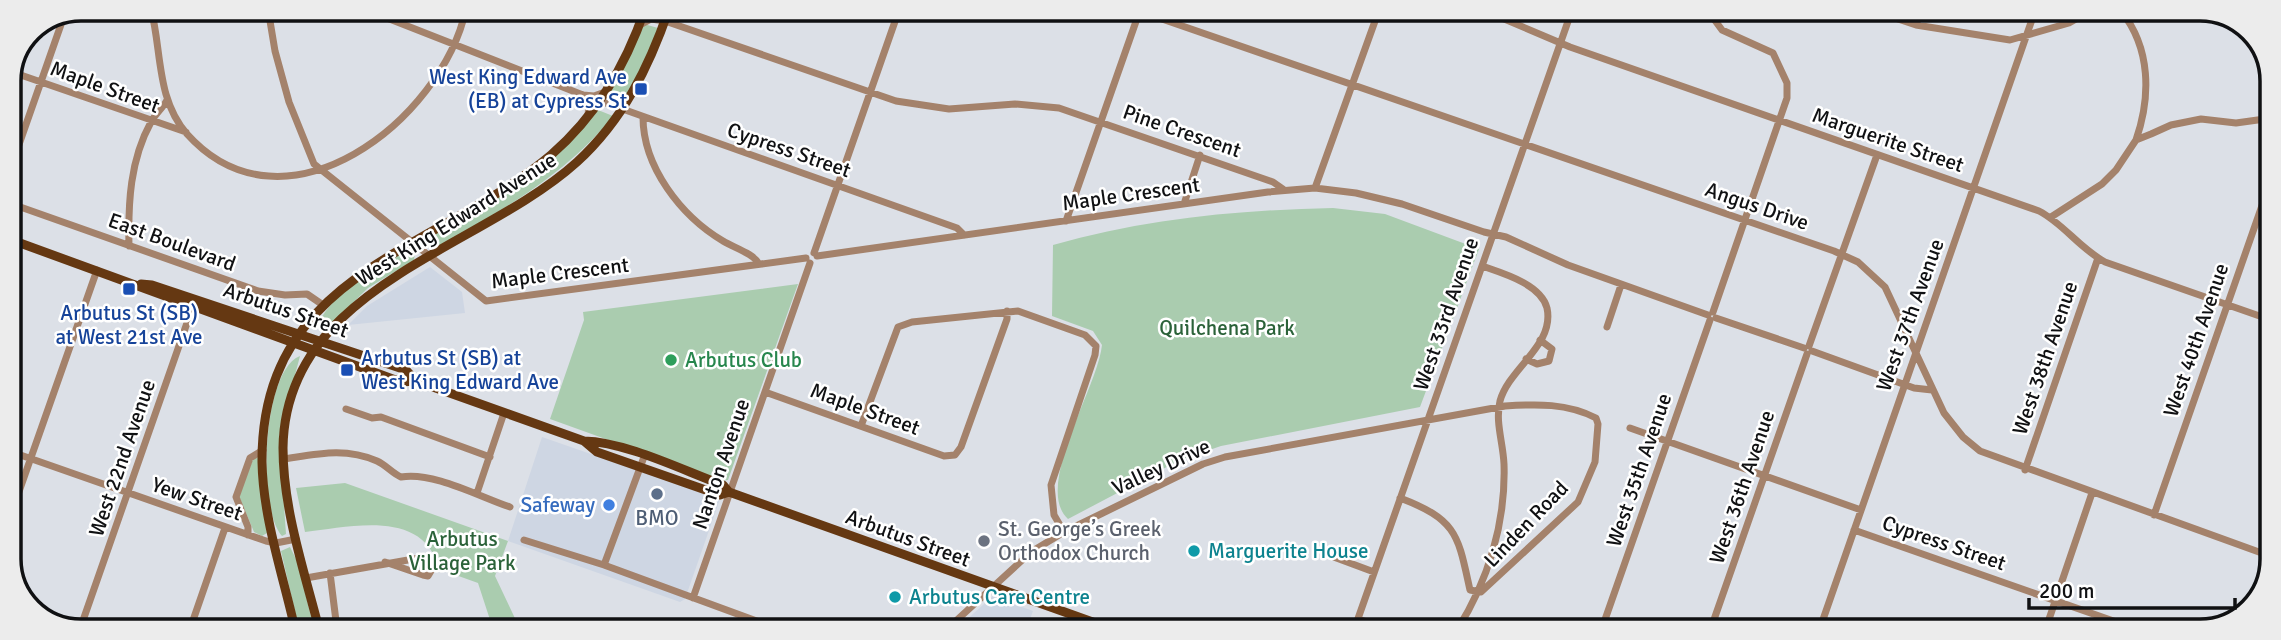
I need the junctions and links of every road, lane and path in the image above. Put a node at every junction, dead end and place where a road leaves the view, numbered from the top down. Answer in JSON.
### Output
{"nodes":[{"id":1,"x":153,"y":21,"type":"edge"},
{"id":2,"x":270,"y":21,"type":"edge"},
{"id":3,"x":394,"y":21,"type":"edge"},
{"id":4,"x":462,"y":21,"type":"edge"},
{"id":5,"x":641,"y":21,"type":"edge"},
{"id":6,"x":646,"y":21,"type":"edge"},
{"id":7,"x":665,"y":21,"type":"joint"},
{"id":8,"x":896,"y":21,"type":"edge"},
{"id":9,"x":1134,"y":21,"type":"edge"},
{"id":10,"x":1170,"y":21,"type":"edge"},
{"id":11,"x":1375,"y":21,"type":"edge"},
{"id":12,"x":1508,"y":21,"type":"edge"},
{"id":13,"x":1568,"y":21,"type":"edge"},
{"id":14,"x":1716,"y":21,"type":"edge"},
{"id":15,"x":1904,"y":21,"type":"edge"},
{"id":16,"x":1917,"y":21,"type":"edge"},
{"id":17,"x":2032,"y":21,"type":"edge"},
{"id":18,"x":2072,"y":21,"type":"edge"},
{"id":19,"x":2126,"y":21,"type":"edge"},
{"id":20,"x":61,"y":25,"type":"edge"},
{"id":21,"x":1916,"y":25,"type":"junction"},
{"id":22,"x":639,"y":26,"type":"junction"},
{"id":23,"x":2027,"y":35,"type":"junction"},
{"id":24,"x":1561,"y":44,"type":"junction"},
{"id":25,"x":455,"y":45,"type":"junction"},
{"id":26,"x":21,"y":75,"type":"edge"},
{"id":27,"x":41,"y":82,"type":"junction"},
{"id":28,"x":1353,"y":85,"type":"junction"},
{"id":29,"x":607,"y":90,"type":"junction"},
{"id":30,"x":870,"y":93,"type":"junction"},
{"id":31,"x":583,"y":95,"type":"junction"},
{"id":32,"x":167,"y":100,"type":"junction"},
{"id":33,"x":600,"y":101,"type":"junction"},
{"id":34,"x":622,"y":110,"type":"junction"},
{"id":35,"x":588,"y":116,"type":"junction"},
{"id":36,"x":643,"y":117,"type":"junction"},
{"id":37,"x":2260,"y":119,"type":"edge"},
{"id":38,"x":1101,"y":121,"type":"junction"},
{"id":39,"x":1780,"y":121,"type":"junction"},
{"id":40,"x":150,"y":122,"type":"junction"},
{"id":41,"x":186,"y":132,"type":"junction"},
{"id":42,"x":21,"y":139,"type":"edge"},
{"id":43,"x":2136,"y":140,"type":"junction"},
{"id":44,"x":1525,"y":144,"type":"junction"},
{"id":45,"x":1200,"y":155,"type":"junction"},
{"id":46,"x":1877,"y":155,"type":"junction"},
{"id":47,"x":319,"y":170,"type":"junction"},
{"id":48,"x":838,"y":186,"type":"junction"},
{"id":49,"x":1315,"y":188,"type":"junction"},
{"id":50,"x":1974,"y":188,"type":"junction"},
{"id":51,"x":1283,"y":190,"type":"junction"},
{"id":52,"x":1184,"y":204,"type":"junction"},
{"id":53,"x":21,"y":207,"type":"edge"},
{"id":54,"x":2260,"y":211,"type":"edge"},
{"id":55,"x":2051,"y":217,"type":"junction"},
{"id":56,"x":1745,"y":220,"type":"junction"},
{"id":57,"x":1066,"y":221,"type":"junction"},
{"id":58,"x":1493,"y":234,"type":"junction"},
{"id":59,"x":964,"y":235,"type":"junction"},
{"id":60,"x":409,"y":242,"type":"junction"},
{"id":61,"x":21,"y":243,"type":"edge"},
{"id":62,"x":129,"y":246,"type":"junction"},
{"id":63,"x":1842,"y":254,"type":"junction"},
{"id":64,"x":815,"y":255,"type":"junction"},
{"id":65,"x":429,"y":257,"type":"junction"},
{"id":66,"x":2098,"y":258,"type":"junction"},
{"id":67,"x":808,"y":261,"type":"junction"},
{"id":68,"x":759,"y":264,"type":"junction"},
{"id":69,"x":1482,"y":266,"type":"junction"},
{"id":70,"x":97,"y":270,"type":"junction"},
{"id":71,"x":1621,"y":285,"type":"junction"},
{"id":72,"x":194,"y":303,"type":"junction"},
{"id":73,"x":323,"y":305,"type":"junction"},
{"id":74,"x":2227,"y":305,"type":"junction"},
{"id":75,"x":1007,"y":311,"type":"junction"},
{"id":76,"x":1712,"y":316,"type":"junction"},
{"id":77,"x":2260,"y":316,"type":"edge"},
{"id":78,"x":1607,"y":327,"type":"dead end"},
{"id":79,"x":302,"y":333,"type":"junction"},
{"id":80,"x":1540,"y":340,"type":"junction"},
{"id":81,"x":323,"y":341,"type":"junction"},
{"id":82,"x":296,"y":342,"type":"junction"},
{"id":83,"x":316,"y":350,"type":"junction"},
{"id":84,"x":1808,"y":350,"type":"junction"},
{"id":85,"x":1915,"y":352,"type":"junction"},
{"id":86,"x":1526,"y":359,"type":"junction"},
{"id":87,"x":416,"y":382,"type":"junction"},
{"id":88,"x":1904,"y":383,"type":"junction"},
{"id":89,"x":1932,"y":390,"type":"junction"},
{"id":90,"x":765,"y":392,"type":"junction"},
{"id":91,"x":1499,"y":407,"type":"junction"},
{"id":92,"x":346,"y":409,"type":"dead end"},
{"id":93,"x":505,"y":413,"type":"junction"},
{"id":94,"x":1427,"y":421,"type":"junction"},
{"id":95,"x":861,"y":426,"type":"junction"},
{"id":96,"x":1630,"y":428,"type":"dead end"},
{"id":97,"x":583,"y":441,"type":"junction"},
{"id":98,"x":1667,"y":442,"type":"junction"},
{"id":99,"x":263,"y":450,"type":"junction"},
{"id":100,"x":21,"y":456,"type":"edge"},
{"id":101,"x":490,"y":457,"type":"junction"},
{"id":102,"x":644,"y":457,"type":"junction"},
{"id":103,"x":30,"y":459,"type":"junction"},
{"id":104,"x":284,"y":459,"type":"junction"},
{"id":105,"x":641,"y":467,"type":"junction"},
{"id":106,"x":2025,"y":470,"type":"junction"},
{"id":107,"x":1764,"y":476,"type":"junction"},
{"id":108,"x":21,"y":485,"type":"edge"},
{"id":109,"x":730,"y":492,"type":"junction"},
{"id":110,"x":128,"y":493,"type":"junction"},
{"id":111,"x":477,"y":493,"type":"junction"},
{"id":112,"x":2092,"y":493,"type":"junction"},
{"id":113,"x":1400,"y":498,"type":"junction"},
{"id":114,"x":510,"y":507,"type":"dead end"},
{"id":115,"x":1861,"y":510,"type":"junction"},
{"id":116,"x":2154,"y":514,"type":"junction"},
{"id":117,"x":225,"y":528,"type":"junction"},
{"id":118,"x":1854,"y":530,"type":"junction"},
{"id":119,"x":1064,"y":532,"type":"junction"},
{"id":120,"x":248,"y":535,"type":"junction"},
{"id":121,"x":296,"y":539,"type":"junction"},
{"id":122,"x":524,"y":540,"type":"dead end"},
{"id":123,"x":276,"y":543,"type":"junction"},
{"id":124,"x":2260,"y":552,"type":"edge"},
{"id":125,"x":1331,"y":556,"type":"dead end"},
{"id":126,"x":385,"y":562,"type":"junction"},
{"id":127,"x":604,"y":565,"type":"junction"},
{"id":128,"x":1374,"y":572,"type":"junction"},
{"id":129,"x":330,"y":573,"type":"junction"},
{"id":130,"x":306,"y":578,"type":"junction"},
{"id":131,"x":992,"y":586,"type":"junction"},
{"id":132,"x":1478,"y":593,"type":"junction"},
{"id":133,"x":693,"y":598,"type":"junction"},
{"id":134,"x":2055,"y":600,"type":"junction"},
{"id":135,"x":84,"y":619,"type":"edge"},
{"id":136,"x":193,"y":619,"type":"edge"},
{"id":137,"x":293,"y":619,"type":"edge"},
{"id":138,"x":316,"y":619,"type":"edge"},
{"id":139,"x":336,"y":619,"type":"edge"},
{"id":140,"x":747,"y":619,"type":"edge"},
{"id":141,"x":958,"y":619,"type":"edge"},
{"id":142,"x":1084,"y":619,"type":"edge"},
{"id":143,"x":1358,"y":619,"type":"edge"},
{"id":144,"x":1463,"y":619,"type":"edge"},
{"id":145,"x":1605,"y":619,"type":"edge"},
{"id":146,"x":1714,"y":619,"type":"edge"},
{"id":147,"x":1823,"y":619,"type":"edge"},
{"id":148,"x":2049,"y":619,"type":"edge"},
{"id":149,"x":2108,"y":619,"type":"edge"}],
"edges":[{"from":1,"to":32,"type":"street"},
{"from":2,"to":47,"type":"street"},
{"from":3,"to":25,"type":"street"},
{"from":4,"to":25,"type":"street"},
{"from":5,"to":22,"type":"main road","name":"West King Edward Avenue"},
{"from":6,"to":22,"type":"street"},
{"from":7,"to":30,"type":"street","name":"Pine Crescent"},
{"from":7,"to":34,"type":"main road","name":"West King Edward Avenue"},
{"from":8,"to":30,"type":"street"},
{"from":9,"to":38,"type":"street"},
{"from":10,"to":28,"type":"street","name":"Angus Drive"},
{"from":11,"to":28,"type":"street"},
{"from":12,"to":24,"type":"street","name":"Marguerite Street"},
{"from":13,"to":24,"type":"street","name":"West 33rd Avenue"},
{"from":14,"to":39,"type":"street","name":"West 35th Avenue"},
{"from":15,"to":21,"type":"street"},
{"from":16,"to":21,"type":"street"},
{"from":17,"to":23,"type":"street","name":"West 37th Avenue"},
{"from":18,"to":23,"type":"street"},
{"from":19,"to":43,"type":"street"},
{"from":20,"to":27,"type":"street"},
{"from":21,"to":23,"type":"street"},
{"from":22,"to":29,"type":"main road","name":"West King Edward Avenue"},
{"from":23,"to":50,"type":"street","name":"West 37th Avenue"},
{"from":24,"to":39,"type":"street","name":"Marguerite Street"},
{"from":24,"to":44,"type":"street","name":"West 33rd Avenue"},
{"from":25,"to":31,"type":"street"},
{"from":25,"to":47,"type":"street"},
{"from":26,"to":27,"type":"street","name":"Maple Street"},
{"from":27,"to":40,"type":"street","name":"Maple Street"},
{"from":27,"to":42,"type":"street"},
{"from":28,"to":44,"type":"street","name":"Angus Drive"},
{"from":28,"to":49,"type":"street"},
{"from":29,"to":31,"type":"street"},
{"from":29,"to":33,"type":"main road","name":"West King Edward Avenue"},
{"from":30,"to":38,"type":"street","name":"Pine Crescent"},
{"from":30,"to":48,"type":"street"},
{"from":31,"to":35,"type":"street"},
{"from":32,"to":40,"type":"street"},
{"from":32,"to":41,"type":"street"},
{"from":33,"to":34,"type":"street","name":"Cypress Street"},
{"from":33,"to":35,"type":"main road","name":"West King Edward Avenue"},
{"from":34,"to":36,"type":"street","name":"Cypress Street"},
{"from":34,"to":65,"type":"main road","name":"West King Edward Avenue"},
{"from":35,"to":60,"type":"main road","name":"West King Edward Avenue"},
{"from":36,"to":48,"type":"street","name":"Cypress Street"},
{"from":36,"to":68,"type":"street"},
{"from":37,"to":43,"type":"street"},
{"from":38,"to":45,"type":"street","name":"Pine Crescent"},
{"from":38,"to":57,"type":"street"},
{"from":39,"to":46,"type":"street","name":"Marguerite Street"},
{"from":39,"to":56,"type":"street","name":"West 35th Avenue"},
{"from":40,"to":41,"type":"street","name":"Maple Street"},
{"from":40,"to":62,"type":"street"},
{"from":41,"to":47,"type":"street"},
{"from":43,"to":55,"type":"street"},
{"from":44,"to":56,"type":"street","name":"Angus Drive"},
{"from":44,"to":58,"type":"street","name":"West 33rd Avenue"},
{"from":45,"to":51,"type":"street","name":"Pine Crescent"},
{"from":45,"to":52,"type":"street"},
{"from":46,"to":50,"type":"street","name":"Marguerite Street"},
{"from":46,"to":63,"type":"street","name":"West 36th Avenue"},
{"from":47,"to":60,"type":"street","name":"Maple Crescent"},
{"from":48,"to":59,"type":"street","name":"Cypress Street"},
{"from":48,"to":64,"type":"street"},
{"from":49,"to":51,"type":"street"},
{"from":49,"to":58,"type":"street"},
{"from":50,"to":55,"type":"street","name":"Marguerite Street"},
{"from":50,"to":85,"type":"street","name":"West 37th Avenue"},
{"from":51,"to":52,"type":"street","name":"Maple Crescent"},
{"from":52,"to":57,"type":"street","name":"Maple Crescent"},
{"from":53,"to":62,"type":"street","name":"East Boulevard"},
{"from":54,"to":74,"type":"street","name":"West 40th Avenue"},
{"from":55,"to":66,"type":"street","name":"Marguerite Street"},
{"from":56,"to":63,"type":"street","name":"Angus Drive"},
{"from":56,"to":76,"type":"street","name":"West 35th Avenue"},
{"from":57,"to":59,"type":"street","name":"Maple Crescent"},
{"from":58,"to":69,"type":"street","name":"West 33rd Avenue"},
{"from":58,"to":71,"type":"street"},
{"from":59,"to":64,"type":"street","name":"Maple Crescent"},
{"from":60,"to":65,"type":"street","name":"Maple Crescent"},
{"from":60,"to":73,"type":"main road","name":"West King Edward Avenue"},
{"from":61,"to":70,"type":"main road","name":"Arbutus Street"},
{"from":62,"to":73,"type":"street","name":"East Boulevard"},
{"from":63,"to":84,"type":"street","name":"West 36th Avenue"},
{"from":63,"to":85,"type":"street","name":"Angus Drive"},
{"from":64,"to":67,"type":"street"},
{"from":65,"to":68,"type":"street","name":"Maple Crescent"},
{"from":65,"to":81,"type":"main road","name":"West King Edward Avenue"},
{"from":66,"to":74,"type":"street","name":"Marguerite Street"},
{"from":66,"to":106,"type":"street","name":"West 38th Avenue"},
{"from":67,"to":68,"type":"street","name":"Maple Crescent"},
{"from":67,"to":90,"type":"street","name":"Nanton Avenue"},
{"from":69,"to":80,"type":"street"},
{"from":69,"to":94,"type":"street","name":"West 33rd Avenue"},
{"from":70,"to":72,"type":"main road","name":"Arbutus Street"},
{"from":70,"to":103,"type":"street"},
{"from":71,"to":76,"type":"street"},
{"from":71,"to":78,"type":"street"},
{"from":72,"to":79,"type":"main road","name":"Arbutus Street"},
{"from":72,"to":82,"type":"main road","name":"Arbutus Street"},
{"from":72,"to":110,"type":"street","name":"West 22nd Avenue"},
{"from":73,"to":79,"type":"main road","name":"West King Edward Avenue"},
{"from":74,"to":77,"type":"street","name":"Marguerite Street"},
{"from":74,"to":116,"type":"street","name":"West 40th Avenue"},
{"from":75,"to":95,"type":"street"},
{"from":75,"to":95,"type":"street","name":"Maple Street"},
{"from":75,"to":119,"type":"street"},
{"from":76,"to":84,"type":"street"},
{"from":76,"to":98,"type":"street","name":"West 35th Avenue"},
{"from":79,"to":81,"type":"main road","name":"Arbutus Street"},
{"from":79,"to":82,"type":"main road","name":"West King Edward Avenue"},
{"from":80,"to":86,"type":"street"},
{"from":80,"to":86,"type":"street"},
{"from":81,"to":83,"type":"main road","name":"West King Edward Avenue"},
{"from":81,"to":87,"type":"main road","name":"Arbutus Street"},
{"from":82,"to":83,"type":"main road","name":"Arbutus Street"},
{"from":82,"to":99,"type":"main road","name":"West King Edward Avenue"},
{"from":83,"to":87,"type":"main road","name":"Arbutus Street"},
{"from":83,"to":104,"type":"main road","name":"West King Edward Avenue"},
{"from":84,"to":88,"type":"street"},
{"from":84,"to":107,"type":"street","name":"West 36th Avenue"},
{"from":85,"to":88,"type":"street","name":"West 37th Avenue"},
{"from":85,"to":89,"type":"street","name":"Angus Drive"},
{"from":86,"to":91,"type":"street"},
{"from":87,"to":93,"type":"main road","name":"Arbutus Street"},
{"from":88,"to":89,"type":"street"},
{"from":88,"to":115,"type":"street","name":"West 37th Avenue"},
{"from":89,"to":106,"type":"street","name":"Angus Drive"},
{"from":90,"to":95,"type":"street","name":"Maple Street"},
{"from":90,"to":109,"type":"street","name":"Nanton Avenue"},
{"from":91,"to":94,"type":"street"},
{"from":91,"to":132,"type":"street"},
{"from":91,"to":132,"type":"street","name":"Linden Road"},
{"from":92,"to":101,"type":"street"},
{"from":93,"to":97,"type":"main road","name":"Arbutus Street"},
{"from":93,"to":101,"type":"street"},
{"from":94,"to":113,"type":"street","name":"West 33rd Avenue"},
{"from":94,"to":119,"type":"street","name":"Valley Drive"},
{"from":96,"to":98,"type":"street","name":"Cypress Street"},
{"from":97,"to":102,"type":"main road","name":"Arbutus Street"},
{"from":97,"to":105,"type":"main road","name":"Arbutus Street"},
{"from":98,"to":107,"type":"street","name":"Cypress Street"},
{"from":98,"to":145,"type":"street","name":"West 35th Avenue"},
{"from":99,"to":120,"type":"street"},
{"from":99,"to":123,"type":"main road","name":"West King Edward Avenue"},
{"from":100,"to":103,"type":"street","name":"Yew Street"},
{"from":101,"to":111,"type":"street"},
{"from":102,"to":105,"type":"street"},
{"from":102,"to":109,"type":"main road","name":"Arbutus Street"},
{"from":103,"to":108,"type":"street"},
{"from":103,"to":110,"type":"street","name":"Yew Street"},
{"from":104,"to":111,"type":"street"},
{"from":104,"to":121,"type":"main road","name":"West King Edward Avenue"},
{"from":105,"to":109,"type":"main road","name":"Arbutus Street"},
{"from":105,"to":127,"type":"street"},
{"from":106,"to":112,"type":"street","name":"Angus Drive"},
{"from":107,"to":115,"type":"street","name":"Cypress Street"},
{"from":107,"to":146,"type":"street","name":"West 36th Avenue"},
{"from":109,"to":131,"type":"main road","name":"Arbutus Street"},
{"from":109,"to":133,"type":"street","name":"Nanton Avenue"},
{"from":110,"to":117,"type":"street","name":"Yew Street"},
{"from":110,"to":135,"type":"street","name":"West 22nd Avenue"},
{"from":111,"to":114,"type":"street"},
{"from":112,"to":116,"type":"street","name":"Angus Drive"},
{"from":112,"to":134,"type":"street"},
{"from":113,"to":128,"type":"street","name":"West 33rd Avenue"},
{"from":113,"to":132,"type":"street"},
{"from":115,"to":118,"type":"street","name":"West 37th Avenue"},
{"from":116,"to":124,"type":"street","name":"Angus Drive"},
{"from":117,"to":120,"type":"street","name":"Yew Street"},
{"from":117,"to":136,"type":"street"},
{"from":118,"to":134,"type":"street","name":"Cypress Street"},
{"from":118,"to":147,"type":"street","name":"West 37th Avenue"},
{"from":119,"to":131,"type":"street","name":"Valley Drive"},
{"from":120,"to":123,"type":"street","name":"Yew Street"},
{"from":121,"to":123,"type":"street","name":"Yew Street"},
{"from":121,"to":130,"type":"main road","name":"West King Edward Avenue"},
{"from":122,"to":127,"type":"street"},
{"from":123,"to":137,"type":"main road","name":"West King Edward Avenue"},
{"from":125,"to":128,"type":"street"},
{"from":126,"to":126,"type":"street"},
{"from":126,"to":129,"type":"street"},
{"from":127,"to":133,"type":"street"},
{"from":128,"to":143,"type":"street","name":"West 33rd Avenue"},
{"from":129,"to":130,"type":"street"},
{"from":129,"to":139,"type":"street"},
{"from":130,"to":138,"type":"main road","name":"West King Edward Avenue"},
{"from":131,"to":141,"type":"street","name":"Valley Drive"},
{"from":131,"to":142,"type":"main road","name":"Arbutus Street"},
{"from":132,"to":144,"type":"street"},
{"from":133,"to":140,"type":"street"},
{"from":134,"to":148,"type":"street"},
{"from":134,"to":149,"type":"street","name":"Cypress Street"}]}
